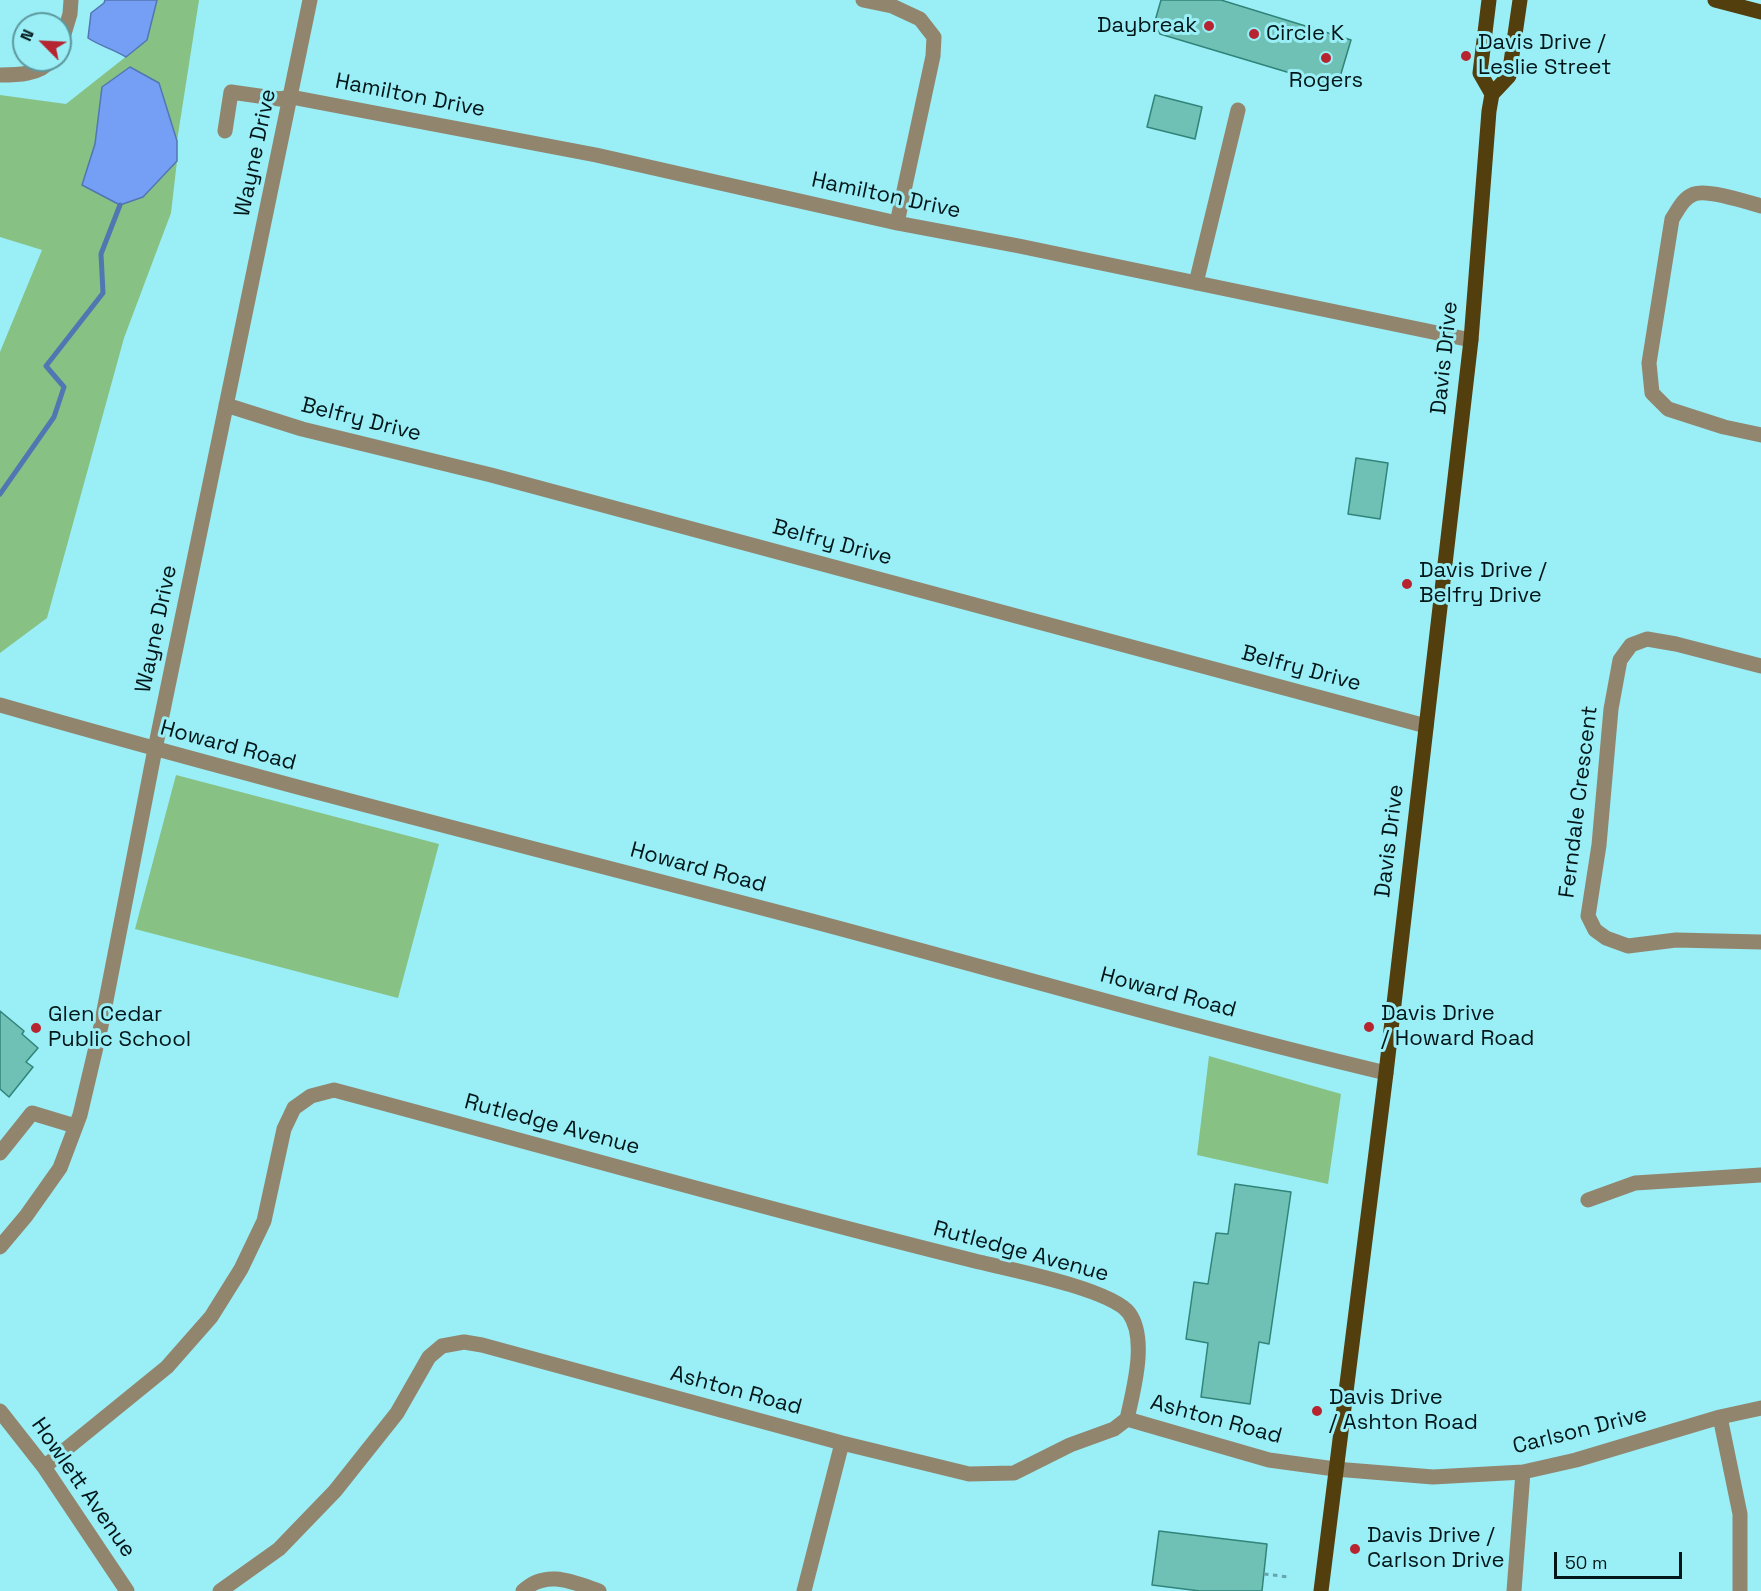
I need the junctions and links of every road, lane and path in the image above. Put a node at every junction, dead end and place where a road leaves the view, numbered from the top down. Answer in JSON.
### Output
{"nodes":[{"id":1,"x":310,"y":0,"type":"edge"},
{"id":2,"x":863,"y":0,"type":"edge"},
{"id":3,"x":1489,"y":0,"type":"edge"},
{"id":4,"x":1520,"y":0,"type":"edge"},
{"id":5,"x":1715,"y":0,"type":"edge"},
{"id":6,"x":1761,"y":12,"type":"edge"},
{"id":7,"x":30,"y":72,"type":"edge"},
{"id":8,"x":0,"y":75,"type":"edge"},
{"id":9,"x":1492,"y":94,"type":"junction"},
{"id":10,"x":291,"y":97,"type":"junction"},
{"id":11,"x":1238,"y":110,"type":"dead end"},
{"id":12,"x":225,"y":131,"type":"dead end"},
{"id":13,"x":1761,"y":206,"type":"edge"},
{"id":14,"x":897,"y":223,"type":"junction"},
{"id":15,"x":1196,"y":283,"type":"junction"},
{"id":16,"x":1471,"y":340,"type":"junction"},
{"id":17,"x":226,"y":405,"type":"junction"},
{"id":18,"x":1761,"y":435,"type":"edge"},
{"id":19,"x":1761,"y":666,"type":"edge"},
{"id":20,"x":0,"y":705,"type":"edge"},
{"id":21,"x":1426,"y":726,"type":"junction"},
{"id":22,"x":155,"y":749,"type":"junction"},
{"id":23,"x":1761,"y":942,"type":"edge"},
{"id":24,"x":1386,"y":1073,"type":"junction"},
{"id":25,"x":75,"y":1126,"type":"junction"},
{"id":26,"x":0,"y":1153,"type":"edge"},
{"id":27,"x":1761,"y":1175,"type":"edge"},
{"id":28,"x":1588,"y":1200,"type":"dead end"},
{"id":29,"x":0,"y":1247,"type":"edge"},
{"id":30,"x":1761,"y":1408,"type":"edge"},
{"id":31,"x":0,"y":1411,"type":"edge"},
{"id":32,"x":1720,"y":1417,"type":"junction"},
{"id":33,"x":1127,"y":1419,"type":"junction"},
{"id":34,"x":842,"y":1443,"type":"junction"},
{"id":35,"x":44,"y":1467,"type":"junction"},
{"id":36,"x":1335,"y":1468,"type":"junction"},
{"id":37,"x":1522,"y":1472,"type":"junction"},
{"id":38,"x":1264,"y":1574,"type":"dead end"},
{"id":39,"x":1289,"y":1577,"type":"dead end"},
{"id":40,"x":127,"y":1591,"type":"edge"},
{"id":41,"x":220,"y":1591,"type":"edge"},
{"id":42,"x":523,"y":1591,"type":"edge"},
{"id":43,"x":599,"y":1591,"type":"edge"},
{"id":44,"x":804,"y":1591,"type":"edge"},
{"id":45,"x":1321,"y":1591,"type":"edge"},
{"id":46,"x":1514,"y":1591,"type":"edge"},
{"id":47,"x":1740,"y":1591,"type":"edge"}],
"edges":[{"from":1,"to":10,"type":"street","name":"Wayne Drive"},
{"from":2,"to":14,"type":"street"},
{"from":3,"to":9,"type":"main road","name":"Davis Drive"},
{"from":4,"to":9,"type":"main road"},
{"from":5,"to":6,"type":"main road"},
{"from":7,"to":8,"type":"street"},
{"from":9,"to":16,"type":"main road","name":"Davis Drive"},
{"from":10,"to":12,"type":"street","name":"Hamilton Drive"},
{"from":10,"to":14,"type":"street","name":"Hamilton Drive"},
{"from":10,"to":17,"type":"street","name":"Wayne Drive"},
{"from":11,"to":15,"type":"street"},
{"from":13,"to":18,"type":"street"},
{"from":14,"to":15,"type":"street","name":"Hamilton Drive"},
{"from":15,"to":16,"type":"street","name":"Hamilton Drive"},
{"from":16,"to":21,"type":"main road","name":"Davis Drive"},
{"from":17,"to":21,"type":"street","name":"Belfry Drive"},
{"from":17,"to":22,"type":"street","name":"Wayne Drive"},
{"from":19,"to":23,"type":"street","name":"Ferndale Crescent"},
{"from":20,"to":22,"type":"street","name":"Howard Road"},
{"from":21,"to":24,"type":"main road","name":"Davis Drive"},
{"from":22,"to":24,"type":"street","name":"Howard Road"},
{"from":22,"to":25,"type":"street","name":"Wayne Drive"},
{"from":24,"to":36,"type":"main road","name":"Davis Drive"},
{"from":25,"to":26,"type":"street"},
{"from":25,"to":29,"type":"street","name":"Wayne Drive"},
{"from":27,"to":28,"type":"street"},
{"from":30,"to":32,"type":"street","name":"Carlson Drive"},
{"from":31,"to":35,"type":"street","name":"Howlett Avenue"},
{"from":32,"to":37,"type":"street","name":"Carlson Drive"},
{"from":32,"to":47,"type":"street"},
{"from":33,"to":34,"type":"street","name":"Ashton Road"},
{"from":33,"to":35,"type":"street","name":"Rutledge Avenue"},
{"from":33,"to":36,"type":"street","name":"Ashton Road"},
{"from":34,"to":41,"type":"street","name":"Ashton Road"},
{"from":34,"to":44,"type":"street"},
{"from":35,"to":40,"type":"street","name":"Howlett Avenue"},
{"from":36,"to":37,"type":"street","name":"Carlson Drive"},
{"from":36,"to":45,"type":"main road","name":"Davis Drive"},
{"from":37,"to":46,"type":"street"},
{"from":38,"to":39,"type":"path"},
{"from":42,"to":43,"type":"street"}]}
